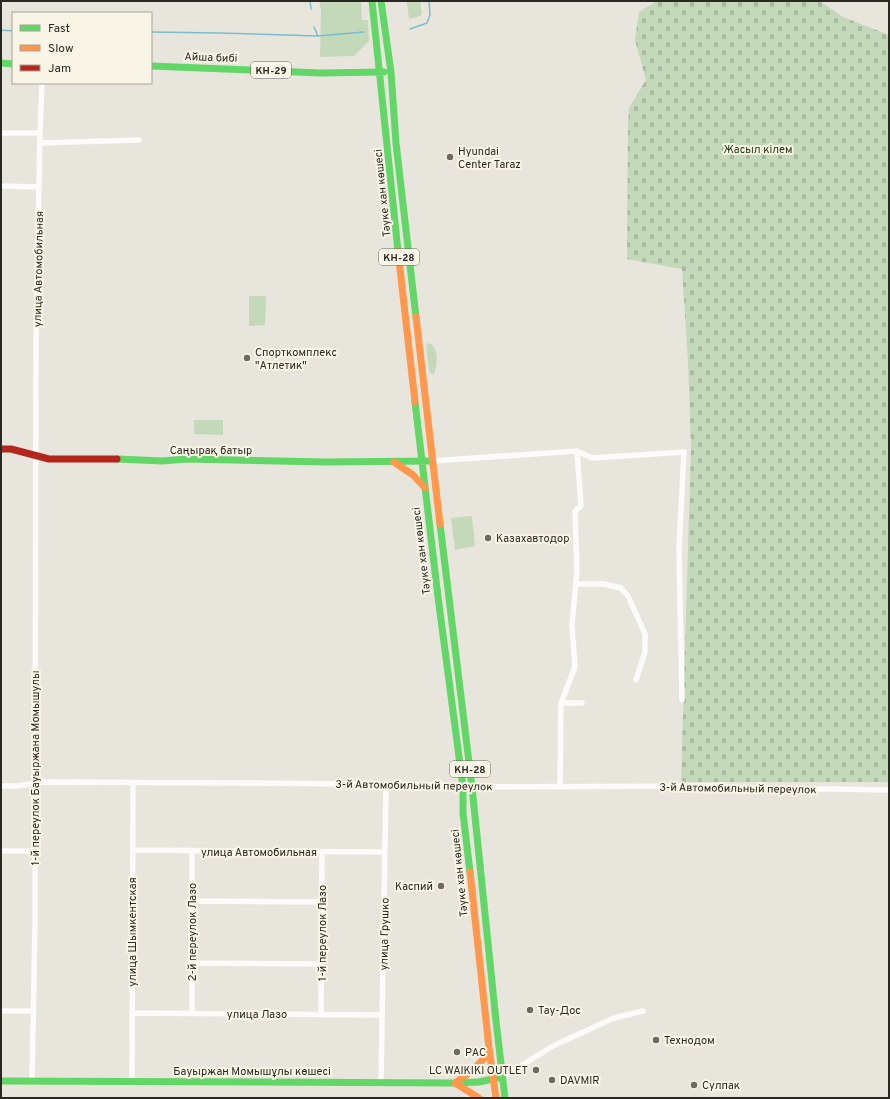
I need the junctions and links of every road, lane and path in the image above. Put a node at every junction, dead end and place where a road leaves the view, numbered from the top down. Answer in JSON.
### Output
{"nodes":[{"id":1,"x":372,"y":1,"type":"edge"},
{"id":2,"x":381,"y":1,"type":"edge"},
{"id":3,"x":1,"y":63,"type":"edge"},
{"id":4,"x":12,"y":64,"type":"edge"},
{"id":5,"x":152,"y":66,"type":"edge"},
{"id":6,"x":380,"y":72,"type":"junction"},
{"id":7,"x":391,"y":72,"type":"junction"},
{"id":8,"x":42,"y":84,"type":"edge"},
{"id":9,"x":1,"y":133,"type":"edge"},
{"id":10,"x":40,"y":133,"type":"junction"},
{"id":11,"x":139,"y":140,"type":"dead end"},
{"id":12,"x":40,"y":143,"type":"junction"},
{"id":13,"x":1,"y":186,"type":"edge"},
{"id":14,"x":39,"y":186,"type":"junction"},
{"id":15,"x":1,"y":449,"type":"edge"},
{"id":16,"x":577,"y":451,"type":"junction"},
{"id":17,"x":36,"y":456,"type":"junction"},
{"id":18,"x":432,"y":460,"type":"junction"},
{"id":19,"x":422,"y":461,"type":"junction"},
{"id":20,"x":394,"y":462,"type":"junction"},
{"id":21,"x":425,"y":488,"type":"junction"},
{"id":22,"x":576,"y":584,"type":"junction"},
{"id":23,"x":636,"y":680,"type":"dead end"},
{"id":24,"x":682,"y":700,"type":"dead end"},
{"id":25,"x":561,"y":703,"type":"junction"},
{"id":26,"x":582,"y":703,"type":"dead end"},
{"id":27,"x":133,"y":782,"type":"junction"},
{"id":28,"x":34,"y":784,"type":"junction"},
{"id":29,"x":386,"y":784,"type":"junction"},
{"id":30,"x":1,"y":786,"type":"edge"},
{"id":31,"x":463,"y":787,"type":"junction"},
{"id":32,"x":472,"y":787,"type":"junction"},
{"id":33,"x":560,"y":787,"type":"junction"},
{"id":34,"x":889,"y":790,"type":"edge"},
{"id":35,"x":132,"y":850,"type":"junction"},
{"id":36,"x":1,"y":851,"type":"edge"},
{"id":37,"x":35,"y":851,"type":"junction"},
{"id":38,"x":192,"y":851,"type":"junction"},
{"id":39,"x":322,"y":852,"type":"junction"},
{"id":40,"x":385,"y":852,"type":"junction"},
{"id":41,"x":192,"y":901,"type":"junction"},
{"id":42,"x":322,"y":902,"type":"junction"},
{"id":43,"x":191,"y":963,"type":"junction"},
{"id":44,"x":321,"y":964,"type":"junction"},
{"id":45,"x":1,"y":1011,"type":"edge"},
{"id":46,"x":34,"y":1011,"type":"junction"},
{"id":47,"x":642,"y":1011,"type":"dead end"},
{"id":48,"x":132,"y":1013,"type":"junction"},
{"id":49,"x":192,"y":1014,"type":"junction"},
{"id":50,"x":321,"y":1014,"type":"junction"},
{"id":51,"x":382,"y":1015,"type":"junction"},
{"id":52,"x":490,"y":1052,"type":"junction"},
{"id":53,"x":502,"y":1077,"type":"junction"},
{"id":54,"x":493,"y":1080,"type":"junction"},
{"id":55,"x":1,"y":1081,"type":"edge"},
{"id":56,"x":32,"y":1081,"type":"junction"},
{"id":57,"x":132,"y":1081,"type":"junction"},
{"id":58,"x":381,"y":1083,"type":"junction"},
{"id":59,"x":455,"y":1084,"type":"junction"},
{"id":60,"x":479,"y":1098,"type":"edge"},
{"id":61,"x":496,"y":1098,"type":"edge"},
{"id":62,"x":505,"y":1098,"type":"edge"}],
"edges":[{"from":1,"to":6,"type":"main road","name":"Тәуке хан көшесі","number":"КН-28"},
{"from":2,"to":7,"type":"main road","name":"Тәуке хан көшесі","number":"КН-28"},
{"from":3,"to":4,"type":"main road"},
{"from":5,"to":6,"type":"main road","name":"Айша бибі","number":"КН-29"},
{"from":6,"to":7,"type":"main road","name":"Айша бибі","number":"КН-29"},
{"from":6,"to":19,"type":"main road","name":"Тәуке хан көшесі","number":"КН-28"},
{"from":7,"to":18,"type":"main road","name":"Тәуке хан көшесі","number":"КН-28"},
{"from":8,"to":10,"type":"street","name":"улица Автомобильная"},
{"from":9,"to":10,"type":"street"},
{"from":10,"to":12,"type":"street","name":"улица Автомобильная"},
{"from":11,"to":12,"type":"street"},
{"from":12,"to":14,"type":"street","name":"улица Автомобильная"},
{"from":13,"to":14,"type":"street"},
{"from":14,"to":17,"type":"street","name":"улица Автомобильная"},
{"from":15,"to":17,"type":"main road","name":"Саңырақ батыр"},
{"from":16,"to":18,"type":"street"},
{"from":16,"to":22,"type":"street"},
{"from":16,"to":24,"type":"street"},
{"from":17,"to":20,"type":"main road","name":"Саңырақ батыр"},
{"from":17,"to":28,"type":"street","name":"1-й переулок Бауыржана Момышулы"},
{"from":18,"to":19,"type":"main road","name":"Саңырақ батыр"},
{"from":18,"to":32,"type":"main road","name":"Тәуке хан көшесі","number":"КН-28"},
{"from":19,"to":20,"type":"main road","name":"Саңырақ батыр"},
{"from":19,"to":21,"type":"main road","name":"Тәуке хан көшесі","number":"КН-28"},
{"from":20,"to":21,"type":"main road"},
{"from":21,"to":31,"type":"main road","name":"Тәуке хан көшесі","number":"КН-28"},
{"from":22,"to":23,"type":"street"},
{"from":22,"to":25,"type":"street"},
{"from":25,"to":26,"type":"street"},
{"from":25,"to":33,"type":"street"},
{"from":27,"to":28,"type":"street","name":"3-й Автомобильный переулок"},
{"from":27,"to":29,"type":"street","name":"3-й Автомобильный переулок"},
{"from":27,"to":35,"type":"street","name":"улица Шымкентская"},
{"from":28,"to":30,"type":"street","name":"3-й Автомобильный переулок"},
{"from":28,"to":37,"type":"street","name":"1-й переулок Бауыржана Момышулы"},
{"from":29,"to":31,"type":"street","name":"3-й Автомобильный переулок"},
{"from":29,"to":40,"type":"street","name":"улица Грушко"},
{"from":31,"to":32,"type":"street","name":"3-й Автомобильный переулок"},
{"from":31,"to":52,"type":"main road","name":"Тәуке хан көшесі","number":"КН-28"},
{"from":32,"to":33,"type":"street","name":"3-й Автомобильный переулок"},
{"from":32,"to":53,"type":"main road","name":"Тәуке хан көшесі","number":"КН-28"},
{"from":33,"to":34,"type":"street","name":"3-й Автомобильный переулок"},
{"from":35,"to":38,"type":"street","name":"улица Автомобильная"},
{"from":35,"to":48,"type":"street","name":"улица Шымкентская"},
{"from":36,"to":37,"type":"street"},
{"from":37,"to":46,"type":"street","name":"1-й переулок Бауыржана Момышулы"},
{"from":38,"to":39,"type":"street","name":"улица Автомобильная"},
{"from":38,"to":41,"type":"street","name":"2-й переулок Лазо"},
{"from":39,"to":40,"type":"street","name":"улица Автомобильная"},
{"from":39,"to":42,"type":"street","name":"1-й переулок Лазо"},
{"from":40,"to":51,"type":"street","name":"улица Грушко"},
{"from":41,"to":42,"type":"street"},
{"from":41,"to":43,"type":"street","name":"2-й переулок Лазо"},
{"from":42,"to":44,"type":"street","name":"1-й переулок Лазо"},
{"from":43,"to":44,"type":"street"},
{"from":43,"to":49,"type":"street","name":"2-й переулок Лазо"},
{"from":44,"to":50,"type":"street","name":"1-й переулок Лазо"},
{"from":45,"to":46,"type":"street"},
{"from":46,"to":56,"type":"street","name":"1-й переулок Бауыржана Момышулы"},
{"from":47,"to":53,"type":"street"},
{"from":48,"to":49,"type":"street","name":"улица Лазо"},
{"from":48,"to":57,"type":"street","name":"улица Шымкентская"},
{"from":49,"to":50,"type":"street","name":"улица Лазо"},
{"from":50,"to":51,"type":"street","name":"улица Лазо"},
{"from":51,"to":58,"type":"street","name":"улица Грушко"},
{"from":52,"to":54,"type":"main road","name":"Тәуке хан көшесі","number":"КН-28"},
{"from":52,"to":59,"type":"main road"},
{"from":53,"to":54,"type":"main road","name":"Бауыржан Момышұлы көшесі"},
{"from":53,"to":62,"type":"main road","name":"Тәуке хан көшесі","number":"КН-28"},
{"from":54,"to":59,"type":"main road","name":"Бауыржан Момышұлы көшесі"},
{"from":54,"to":61,"type":"main road","name":"Тәуке хан көшесі","number":"КН-28"},
{"from":55,"to":56,"type":"main road","name":"Бауыржан Момышұлы көшесі"},
{"from":56,"to":57,"type":"main road","name":"Бауыржан Момышұлы көшесі"},
{"from":57,"to":58,"type":"main road","name":"Бауыржан Момышұлы көшесі"},
{"from":58,"to":59,"type":"main road","name":"Бауыржан Момышұлы көшесі"},
{"from":59,"to":60,"type":"main road"}]}
